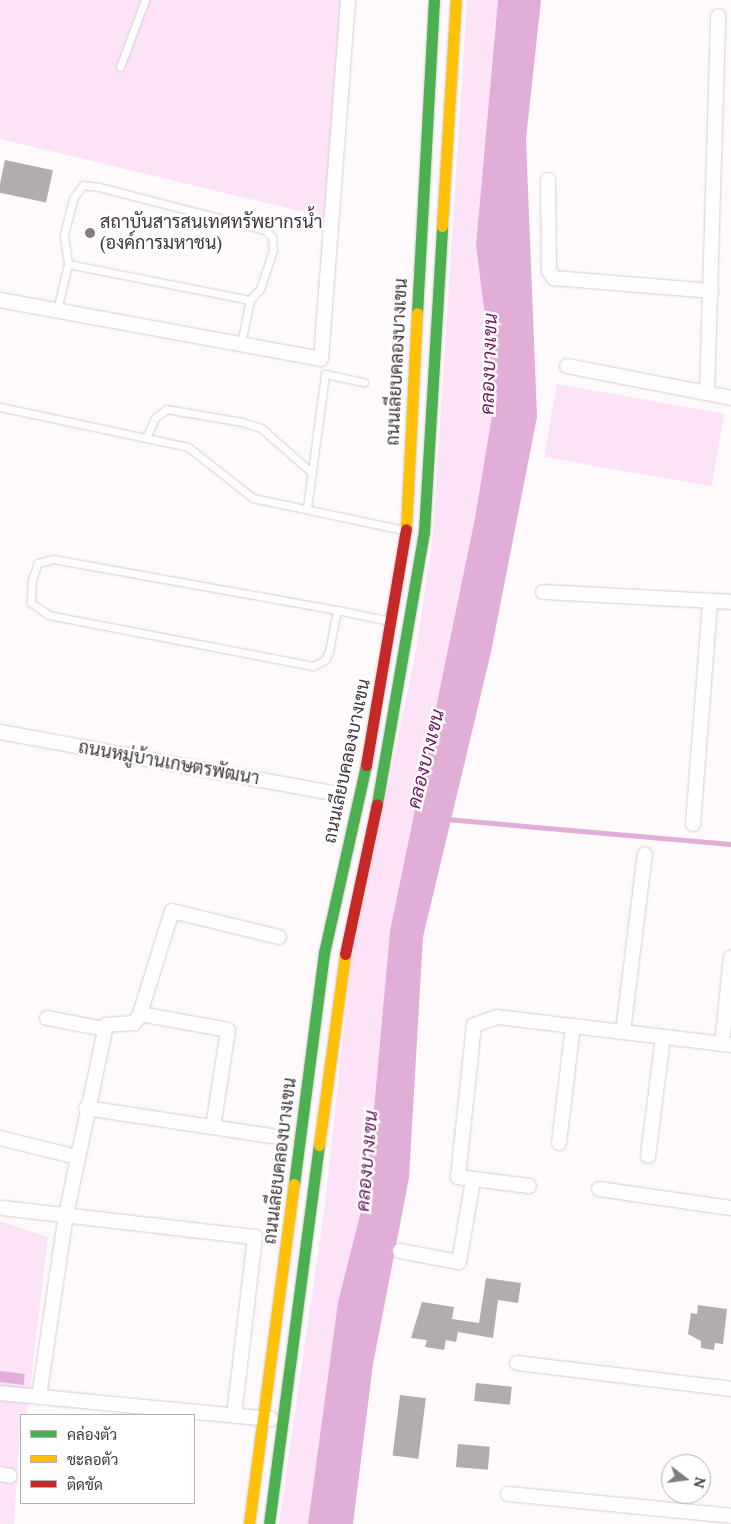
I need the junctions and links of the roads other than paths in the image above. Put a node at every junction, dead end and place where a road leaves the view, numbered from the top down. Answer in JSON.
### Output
{"nodes":[{"id":1,"x":145,"y":0,"type":"edge"},
{"id":2,"x":348,"y":0,"type":"edge"},
{"id":3,"x":434,"y":0,"type":"edge"},
{"id":4,"x":456,"y":0,"type":"edge"},
{"id":5,"x":718,"y":16,"type":"dead end"},
{"id":6,"x":120,"y":67,"type":"dead end"},
{"id":7,"x":548,"y":180,"type":"dead end"},
{"id":8,"x":68,"y":264,"type":"junction"},
{"id":9,"x":711,"y":291,"type":"junction"},
{"id":10,"x":0,"y":300,"type":"edge"},
{"id":11,"x":250,"y":300,"type":"junction"},
{"id":12,"x":57,"y":310,"type":"junction"},
{"id":13,"x":241,"y":343,"type":"junction"},
{"id":14,"x":567,"y":366,"type":"dead end"},
{"id":15,"x":364,"y":382,"type":"dead end"},
{"id":16,"x":707,"y":393,"type":"junction"},
{"id":17,"x":731,"y":398,"type":"edge"},
{"id":18,"x":0,"y":408,"type":"edge"},
{"id":19,"x":146,"y":438,"type":"junction"},
{"id":20,"x":312,"y":473,"type":"junction"},
{"id":21,"x":308,"y":508,"type":"junction"},
{"id":22,"x":406,"y":530,"type":"junction"},
{"id":23,"x":544,"y":592,"type":"dead end"},
{"id":24,"x":710,"y":601,"type":"junction"},
{"id":25,"x":731,"y":602,"type":"edge"},
{"id":26,"x":337,"y":610,"type":"junction"},
{"id":27,"x":391,"y":621,"type":"junction"},
{"id":28,"x":411,"y":624,"type":"junction"},
{"id":29,"x":0,"y":732,"type":"edge"},
{"id":30,"x":338,"y":794,"type":"dead end"},
{"id":31,"x":693,"y":824,"type":"dead end"},
{"id":32,"x":646,"y":854,"type":"dead end"},
{"id":33,"x":279,"y":937,"type":"dead end"},
{"id":34,"x":731,"y":957,"type":"edge"},
{"id":35,"x":140,"y":1014,"type":"junction"},
{"id":36,"x":48,"y":1018,"type":"dead end"},
{"id":37,"x":573,"y":1026,"type":"junction"},
{"id":38,"x":104,"y":1029,"type":"junction"},
{"id":39,"x":623,"y":1032,"type":"junction"},
{"id":40,"x":663,"y":1037,"type":"junction"},
{"id":41,"x":727,"y":1044,"type":"edge"},
{"id":42,"x":86,"y":1108,"type":"junction"},
{"id":43,"x":213,"y":1127,"type":"junction"},
{"id":44,"x":272,"y":1136,"type":"dead end"},
{"id":45,"x":0,"y":1138,"type":"edge"},
{"id":46,"x":559,"y":1142,"type":"dead end"},
{"id":47,"x":648,"y":1156,"type":"dead end"},
{"id":48,"x":77,"y":1157,"type":"junction"},
{"id":49,"x":473,"y":1180,"type":"junction"},
{"id":50,"x":529,"y":1186,"type":"dead end"},
{"id":51,"x":599,"y":1189,"type":"dead end"},
{"id":52,"x":3,"y":1208,"type":"dead end"},
{"id":53,"x":731,"y":1208,"type":"edge"},
{"id":54,"x":66,"y":1215,"type":"junction"},
{"id":55,"x":400,"y":1251,"type":"dead end"},
{"id":56,"x":517,"y":1363,"type":"dead end"},
{"id":57,"x":731,"y":1390,"type":"edge"},
{"id":58,"x":0,"y":1393,"type":"edge"},
{"id":59,"x":39,"y":1397,"type":"junction"},
{"id":60,"x":234,"y":1416,"type":"junction"},
{"id":61,"x":264,"y":1418,"type":"junction"},
{"id":62,"x":283,"y":1420,"type":"junction"},
{"id":63,"x":508,"y":1494,"type":"dead end"},
{"id":64,"x":731,"y":1516,"type":"edge"},
{"id":65,"x":249,"y":1524,"type":"edge"},
{"id":66,"x":269,"y":1524,"type":"edge"}],
"edges":[{"from":1,"to":6,"type":"lane"},
{"from":2,"to":13,"type":"street"},
{"from":3,"to":22,"type":"main road","name":"ถนนเลียบคลองบางเขน"},
{"from":4,"to":28,"type":"main road","name":"ถนนเลียบคลองบางเขน"},
{"from":5,"to":9,"type":"street"},
{"from":7,"to":9,"type":"street"},
{"from":8,"to":11,"type":"lane"},
{"from":8,"to":11,"type":"lane"},
{"from":8,"to":12,"type":"lane"},
{"from":9,"to":16,"type":"street"},
{"from":10,"to":12,"type":"street"},
{"from":11,"to":13,"type":"lane"},
{"from":12,"to":13,"type":"street"},
{"from":14,"to":16,"type":"street"},
{"from":15,"to":20,"type":"lane"},
{"from":16,"to":17,"type":"street"},
{"from":18,"to":19,"type":"lane"},
{"from":19,"to":20,"type":"lane"},
{"from":19,"to":21,"type":"lane"},
{"from":20,"to":21,"type":"lane"},
{"from":21,"to":22,"type":"lane"},
{"from":22,"to":27,"type":"main road","name":"ถนนเลียบคลองบางเขน"},
{"from":23,"to":24,"type":"street"},
{"from":24,"to":25,"type":"street"},
{"from":24,"to":31,"type":"street"},
{"from":26,"to":26,"type":"lane"},
{"from":26,"to":27,"type":"lane"},
{"from":27,"to":28,"type":"main road"},
{"from":27,"to":61,"type":"main road","name":"ถนนเลียบคลองบางเขน"},
{"from":28,"to":62,"type":"main road","name":"ถนนเลียบคลองบางเขน"},
{"from":29,"to":30,"type":"street","name":"ถนนหมู่บ้านเกษตรพัฒนา"},
{"from":32,"to":39,"type":"street"},
{"from":33,"to":35,"type":"street"},
{"from":34,"to":41,"type":"street"},
{"from":35,"to":38,"type":"street"},
{"from":35,"to":43,"type":"street"},
{"from":36,"to":38,"type":"street"},
{"from":37,"to":39,"type":"street"},
{"from":37,"to":46,"type":"street"},
{"from":37,"to":49,"type":"street"},
{"from":38,"to":42,"type":"street"},
{"from":39,"to":40,"type":"street"},
{"from":40,"to":41,"type":"street"},
{"from":40,"to":47,"type":"street"},
{"from":42,"to":43,"type":"street"},
{"from":42,"to":48,"type":"street"},
{"from":43,"to":44,"type":"street"},
{"from":45,"to":48,"type":"street"},
{"from":48,"to":54,"type":"street"},
{"from":49,"to":50,"type":"street"},
{"from":49,"to":55,"type":"street"},
{"from":51,"to":53,"type":"street"},
{"from":52,"to":54,"type":"street"},
{"from":54,"to":59,"type":"street"},
{"from":54,"to":60,"type":"street"},
{"from":56,"to":57,"type":"street"},
{"from":58,"to":59,"type":"street"},
{"from":59,"to":60,"type":"street"},
{"from":60,"to":61,"type":"street"},
{"from":61,"to":62,"type":"street"},
{"from":61,"to":65,"type":"main road","name":"ถนนเลียบคลองบางเขน"},
{"from":62,"to":66,"type":"main road","name":"ถนนเลียบคลองบางเขน"},
{"from":63,"to":64,"type":"street"}]}
